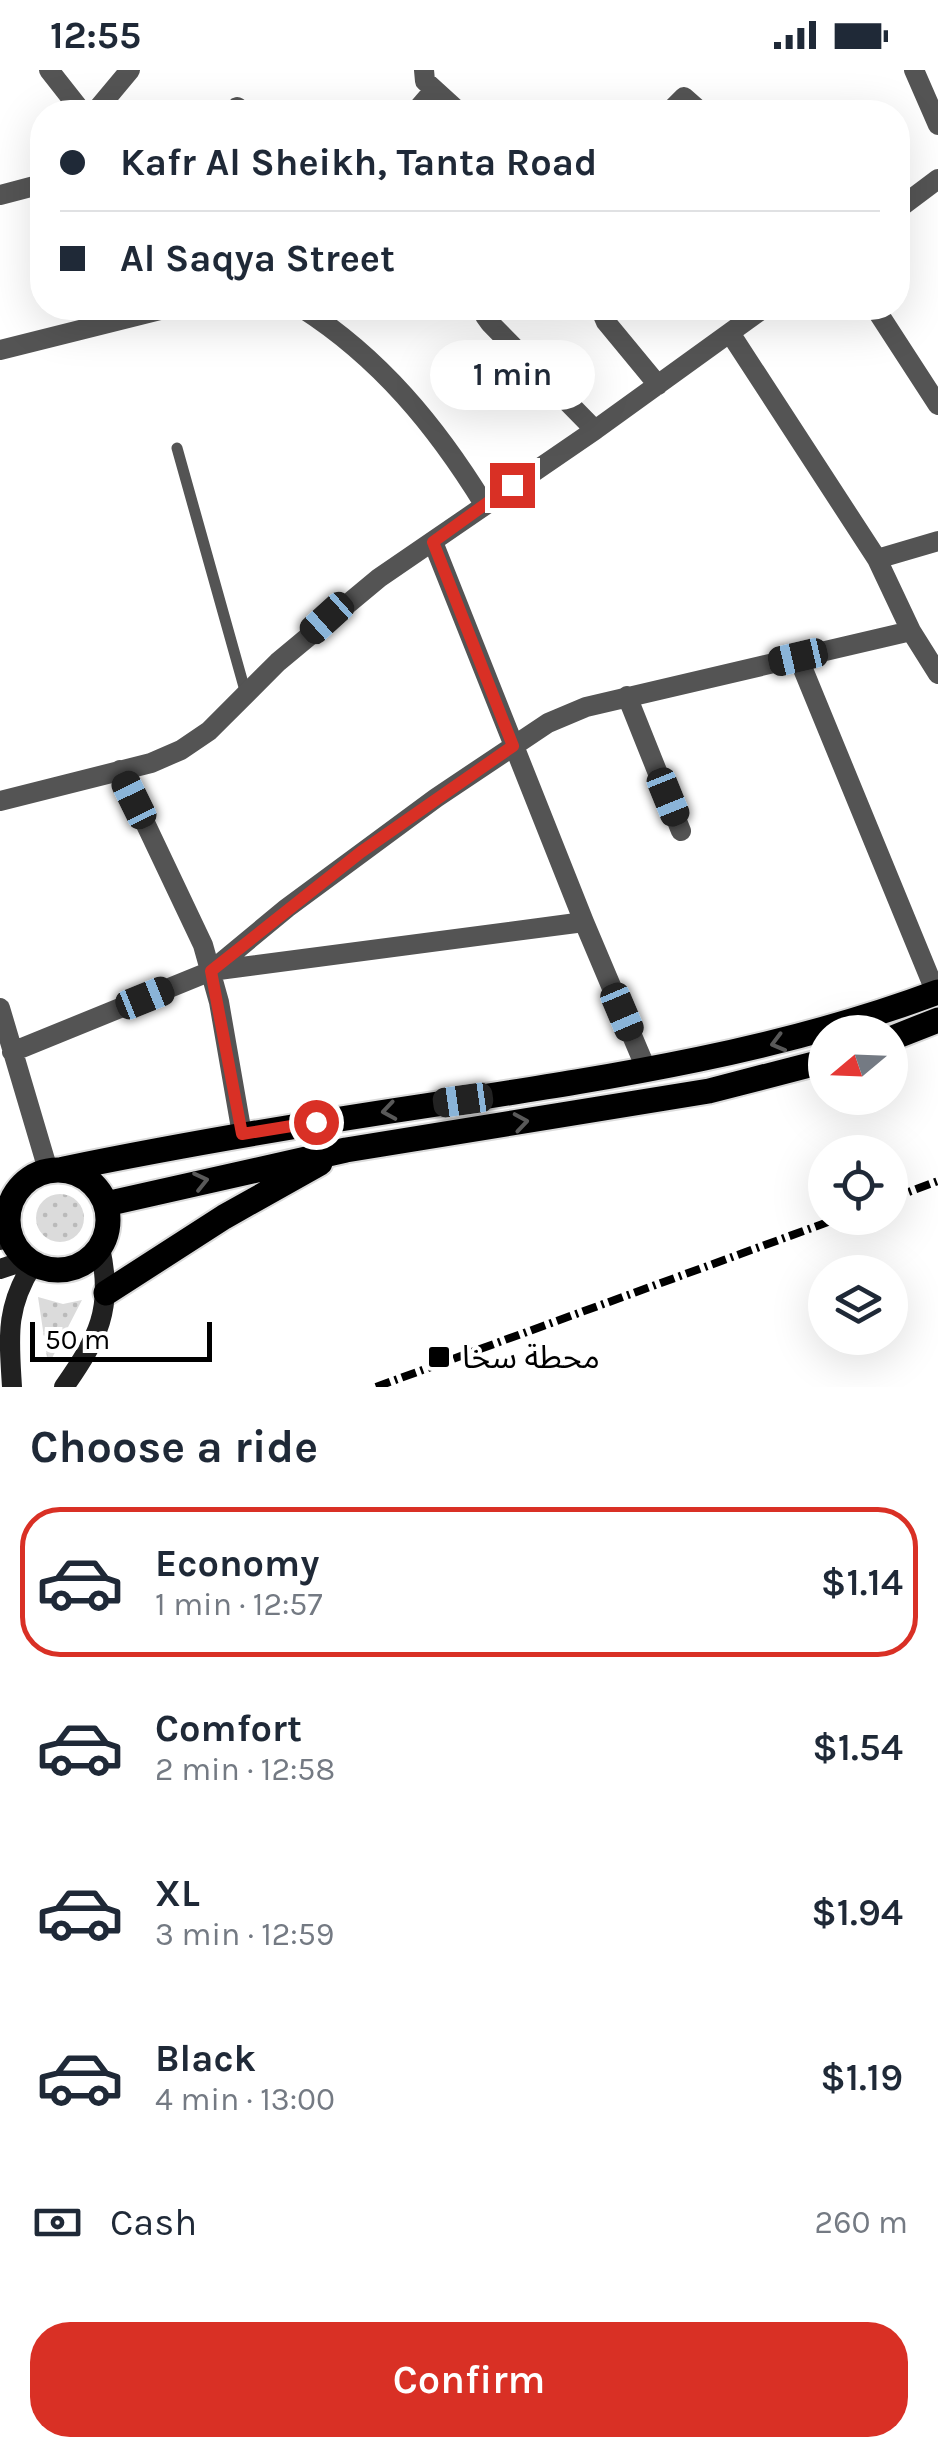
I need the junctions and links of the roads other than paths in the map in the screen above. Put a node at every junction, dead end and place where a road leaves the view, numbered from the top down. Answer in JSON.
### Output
{"nodes":[{"id":1,"x":49,"y":70,"type":"edge"},
{"id":2,"x":130,"y":70,"type":"edge"},
{"id":3,"x":424,"y":70,"type":"edge"},
{"id":4,"x":914,"y":70,"type":"edge"},
{"id":5,"x":434,"y":90,"type":"junction"},
{"id":6,"x":73,"y":100,"type":"edge"},
{"id":7,"x":106,"y":100,"type":"edge"},
{"id":8,"x":425,"y":100,"type":"edge"},
{"id":9,"x":445,"y":100,"type":"edge"},
{"id":10,"x":938,"y":125,"type":"edge"},
{"id":11,"x":938,"y":178,"type":"edge"},
{"id":12,"x":30,"y":187,"type":"edge"},
{"id":13,"x":0,"y":195,"type":"edge"},
{"id":14,"x":910,"y":200,"type":"edge"},
{"id":15,"x":120,"y":320,"type":"edge"},
{"id":16,"x":321,"y":320,"type":"edge"},
{"id":17,"x":488,"y":320,"type":"edge"},
{"id":18,"x":605,"y":320,"type":"edge"},
{"id":19,"x":748,"y":320,"type":"edge"},
{"id":20,"x":883,"y":320,"type":"edge"},
{"id":21,"x":730,"y":333,"type":"junction"},
{"id":22,"x":0,"y":350,"type":"edge"},
{"id":23,"x":658,"y":385,"type":"junction"},
{"id":24,"x":938,"y":405,"type":"edge"},
{"id":25,"x":595,"y":430,"type":"junction"},
{"id":26,"x":176,"y":448,"type":"dead end"},
{"id":27,"x":484,"y":504,"type":"junction"},
{"id":28,"x":433,"y":542,"type":"junction"},
{"id":29,"x":938,"y":542,"type":"edge"},
{"id":30,"x":877,"y":559,"type":"junction"},
{"id":31,"x":912,"y":630,"type":"junction"},
{"id":32,"x":798,"y":657,"type":"junction"},
{"id":33,"x":938,"y":674,"type":"edge"},
{"id":34,"x":246,"y":694,"type":"junction"},
{"id":35,"x":627,"y":696,"type":"junction"},
{"id":36,"x":513,"y":746,"type":"junction"},
{"id":37,"x":120,"y":770,"type":"junction"},
{"id":38,"x":0,"y":801,"type":"edge"},
{"id":39,"x":682,"y":830,"type":"dead end"},
{"id":40,"x":584,"y":922,"type":"junction"},
{"id":41,"x":211,"y":971,"type":"junction"},
{"id":42,"x":937,"y":993,"type":"edge"},
{"id":43,"x":0,"y":1008,"type":"edge"},
{"id":44,"x":938,"y":1020,"type":"edge"},
{"id":45,"x":908,"y":1032,"type":"edge"},
{"id":46,"x":12,"y":1052,"type":"junction"},
{"id":47,"x":808,"y":1065,"type":"edge"},
{"id":48,"x":648,"y":1071,"type":"junction"},
{"id":49,"x":242,"y":1134,"type":"junction"},
{"id":50,"x":346,"y":1150,"type":"junction"},
{"id":51,"x":49,"y":1171,"type":"junction"},
{"id":52,"x":0,"y":1184,"type":"edge"},
{"id":53,"x":106,"y":1204,"type":"junction"},
{"id":54,"x":4,"y":1211,"type":"edge"},
{"id":55,"x":5,"y":1238,"type":"edge"},
{"id":56,"x":100,"y":1248,"type":"junction"},
{"id":57,"x":30,"y":1262,"type":"junction"},
{"id":58,"x":0,"y":1270,"type":"edge"},
{"id":59,"x":106,"y":1293,"type":"junction"},
{"id":60,"x":12,"y":1387,"type":"edge"},
{"id":61,"x":64,"y":1387,"type":"edge"}],
"edges":[{"from":1,"to":6,"type":"street"},
{"from":2,"to":7,"type":"street"},
{"from":3,"to":5,"type":"street"},
{"from":4,"to":10,"type":"street"},
{"from":5,"to":8,"type":"street"},
{"from":5,"to":9,"type":"street"},
{"from":11,"to":14,"type":"street"},
{"from":12,"to":13,"type":"street"},
{"from":15,"to":22,"type":"street"},
{"from":16,"to":27,"type":"street"},
{"from":17,"to":25,"type":"street"},
{"from":18,"to":23,"type":"street"},
{"from":19,"to":21,"type":"street"},
{"from":20,"to":24,"type":"street"},
{"from":21,"to":23,"type":"street"},
{"from":21,"to":30,"type":"street"},
{"from":23,"to":25,"type":"street"},
{"from":25,"to":27,"type":"street"},
{"from":26,"to":34,"type":"lane"},
{"from":27,"to":28,"type":"street"},
{"from":28,"to":34,"type":"street"},
{"from":28,"to":36,"type":"street"},
{"from":29,"to":30,"type":"street"},
{"from":30,"to":31,"type":"street"},
{"from":31,"to":32,"type":"street"},
{"from":31,"to":33,"type":"street"},
{"from":32,"to":35,"type":"street"},
{"from":32,"to":42,"type":"street"},
{"from":34,"to":37,"type":"street"},
{"from":35,"to":36,"type":"street"},
{"from":35,"to":39,"type":"street"},
{"from":36,"to":40,"type":"street"},
{"from":36,"to":41,"type":"street"},
{"from":37,"to":38,"type":"street"},
{"from":37,"to":41,"type":"street"},
{"from":40,"to":41,"type":"street"},
{"from":40,"to":48,"type":"street"},
{"from":41,"to":46,"type":"street"},
{"from":41,"to":49,"type":"street"},
{"from":42,"to":48,"type":"main road","one_way":true},
{"from":43,"to":46,"type":"street"},
{"from":44,"to":45,"type":"main road"},
{"from":46,"to":51,"type":"street"},
{"from":50,"to":47,"type":"main road","one_way":true},
{"from":48,"to":49,"type":"main road","one_way":true},
{"from":49,"to":51,"type":"main road"},
{"from":53,"to":50,"type":"main road","one_way":true},
{"from":50,"to":59,"type":"main road"},
{"from":51,"to":52,"type":"main road"},
{"from":51,"to":53,"type":"main road"},
{"from":51,"to":54,"type":"main road"},
{"from":53,"to":56,"type":"main road"},
{"from":54,"to":55,"type":"main road"},
{"from":55,"to":57,"type":"main road"},
{"from":56,"to":57,"type":"main road"},
{"from":56,"to":59,"type":"street"},
{"from":57,"to":58,"type":"street"},
{"from":57,"to":60,"type":"street"},
{"from":59,"to":61,"type":"street"}]}
